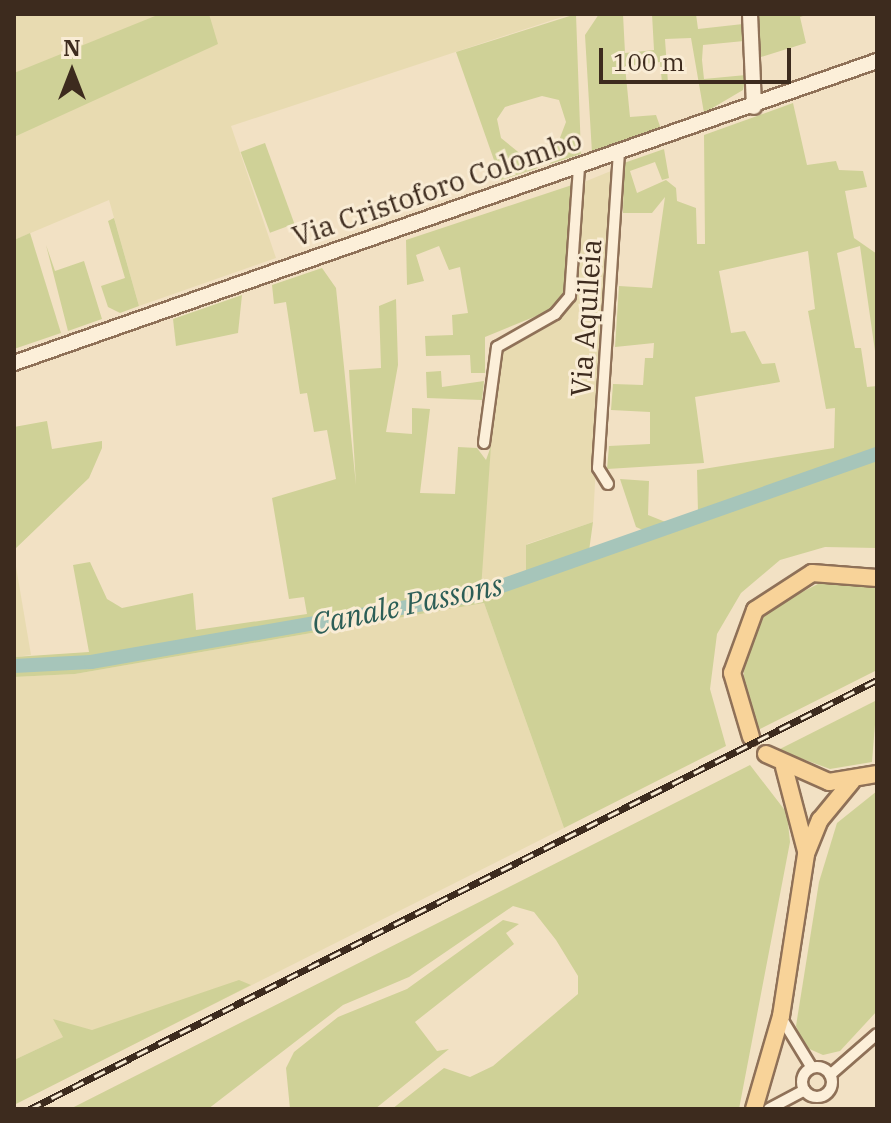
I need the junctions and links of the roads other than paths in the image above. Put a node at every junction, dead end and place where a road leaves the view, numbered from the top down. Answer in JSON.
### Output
{"nodes":[{"id":1,"x":750,"y":14,"type":"edge"},
{"id":2,"x":877,"y":61,"type":"edge"},
{"id":3,"x":754,"y":107,"type":"junction"},
{"id":4,"x":619,"y":154,"type":"junction"},
{"id":5,"x":579,"y":167,"type":"junction"},
{"id":6,"x":14,"y":363,"type":"edge"},
{"id":7,"x":484,"y":443,"type":"dead end"},
{"id":8,"x":608,"y":484,"type":"dead end"},
{"id":9,"x":877,"y":578,"type":"edge"},
{"id":10,"x":751,"y":737,"type":"dead end"},
{"id":11,"x":766,"y":754,"type":"dead end"},
{"id":12,"x":784,"y":767,"type":"junction"},
{"id":13,"x":877,"y":774,"type":"edge"},
{"id":14,"x":852,"y":781,"type":"junction"},
{"id":15,"x":806,"y":854,"type":"junction"},
{"id":16,"x":781,"y":1016,"type":"junction"},
{"id":17,"x":877,"y":1034,"type":"edge"},
{"id":18,"x":812,"y":1068,"type":"junction"},
{"id":19,"x":830,"y":1075,"type":"junction"},
{"id":20,"x":804,"y":1090,"type":"junction"},
{"id":21,"x":754,"y":1109,"type":"edge"},
{"id":22,"x":769,"y":1109,"type":"edge"}],
"edges":[{"from":1,"to":3,"type":"main road"},
{"from":2,"to":3,"type":"main road","name":"Via Cristoforo Colombo"},
{"from":3,"to":4,"type":"main road","name":"Via Cristoforo Colombo"},
{"from":4,"to":5,"type":"main road","name":"Via Cristoforo Colombo"},
{"from":4,"to":8,"type":"street","name":"Via Aquileia"},
{"from":5,"to":6,"type":"main road","name":"Via Cristoforo Colombo"},
{"from":5,"to":7,"type":"street"},
{"from":9,"to":10,"type":"main road"},
{"from":11,"to":12,"type":"main road"},
{"from":12,"to":14,"type":"main road"},
{"from":12,"to":15,"type":"main road"},
{"from":13,"to":14,"type":"main road"},
{"from":14,"to":15,"type":"main road"},
{"from":15,"to":16,"type":"main road"},
{"from":16,"to":18,"type":"street"},
{"from":16,"to":21,"type":"main road"},
{"from":17,"to":19,"type":"street"},
{"from":18,"to":19,"type":"street"},
{"from":18,"to":20,"type":"street"},
{"from":19,"to":20,"type":"street"},
{"from":20,"to":22,"type":"street"}]}
